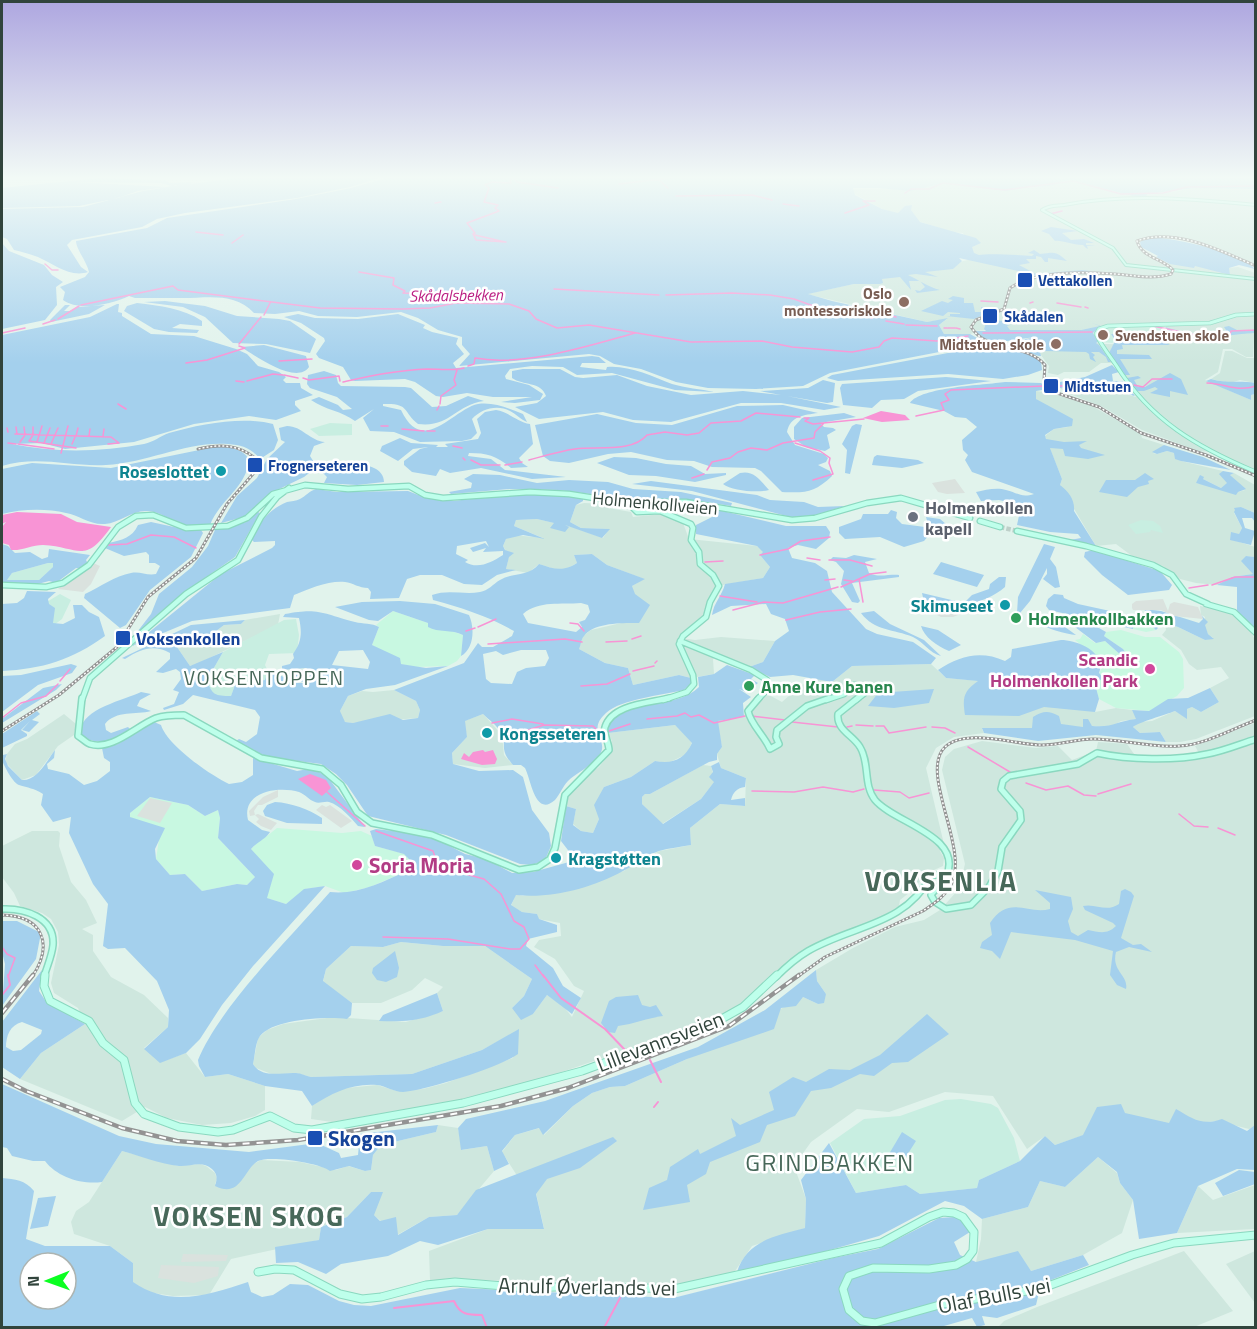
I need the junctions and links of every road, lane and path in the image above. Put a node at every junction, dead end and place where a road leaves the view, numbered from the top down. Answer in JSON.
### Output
{"nodes":[{"id":1,"x":1096,"y":239,"type":"edge"},
{"id":2,"x":1256,"y":279,"type":"edge"},
{"id":3,"x":1256,"y":314,"type":"edge"},
{"id":4,"x":1256,"y":472,"type":"edge"},
{"id":5,"x":289,"y":488,"type":"junction"},
{"id":6,"x":635,"y":502,"type":"junction"},
{"id":7,"x":970,"y":518,"type":"dead end"},
{"id":8,"x":980,"y":521,"type":"dead end"},
{"id":9,"x":1000,"y":527,"type":"tunnel mouth"},
{"id":10,"x":1017,"y":531,"type":"tunnel mouth"},
{"id":11,"x":2,"y":585,"type":"edge"},
{"id":12,"x":1256,"y":633,"type":"edge"},
{"id":13,"x":680,"y":641,"type":"junction"},
{"id":14,"x":1256,"y":739,"type":"edge"},
{"id":15,"x":946,"y":875,"type":"junction"},
{"id":16,"x":2,"y":909,"type":"edge"},
{"id":17,"x":975,"y":1233,"type":"joint"},
{"id":18,"x":1256,"y":1235,"type":"edge"},
{"id":19,"x":258,"y":1272,"type":"dead end"}],
"edges":[{"from":1,"to":2,"type":"street"},
{"from":3,"to":4,"type":"street"},
{"from":5,"to":6,"type":"street","name":"Holmenkollveien"},
{"from":5,"to":11,"type":"street"},
{"from":5,"to":13,"type":"street"},
{"from":6,"to":7,"type":"street","name":"Holmenkollveien"},
{"from":6,"to":13,"type":"street"},
{"from":8,"to":9,"type":"street"},
{"from":10,"to":12,"type":"street"},
{"from":13,"to":15,"type":"street"},
{"from":14,"to":15,"type":"street"},
{"from":15,"to":16,"type":"street","name":"Lillevannsveien"},
{"from":17,"to":18,"type":"street","name":"Olaf Bulls vei"},
{"from":17,"to":19,"type":"street","name":"Arnulf Øverlands vei"}]}
